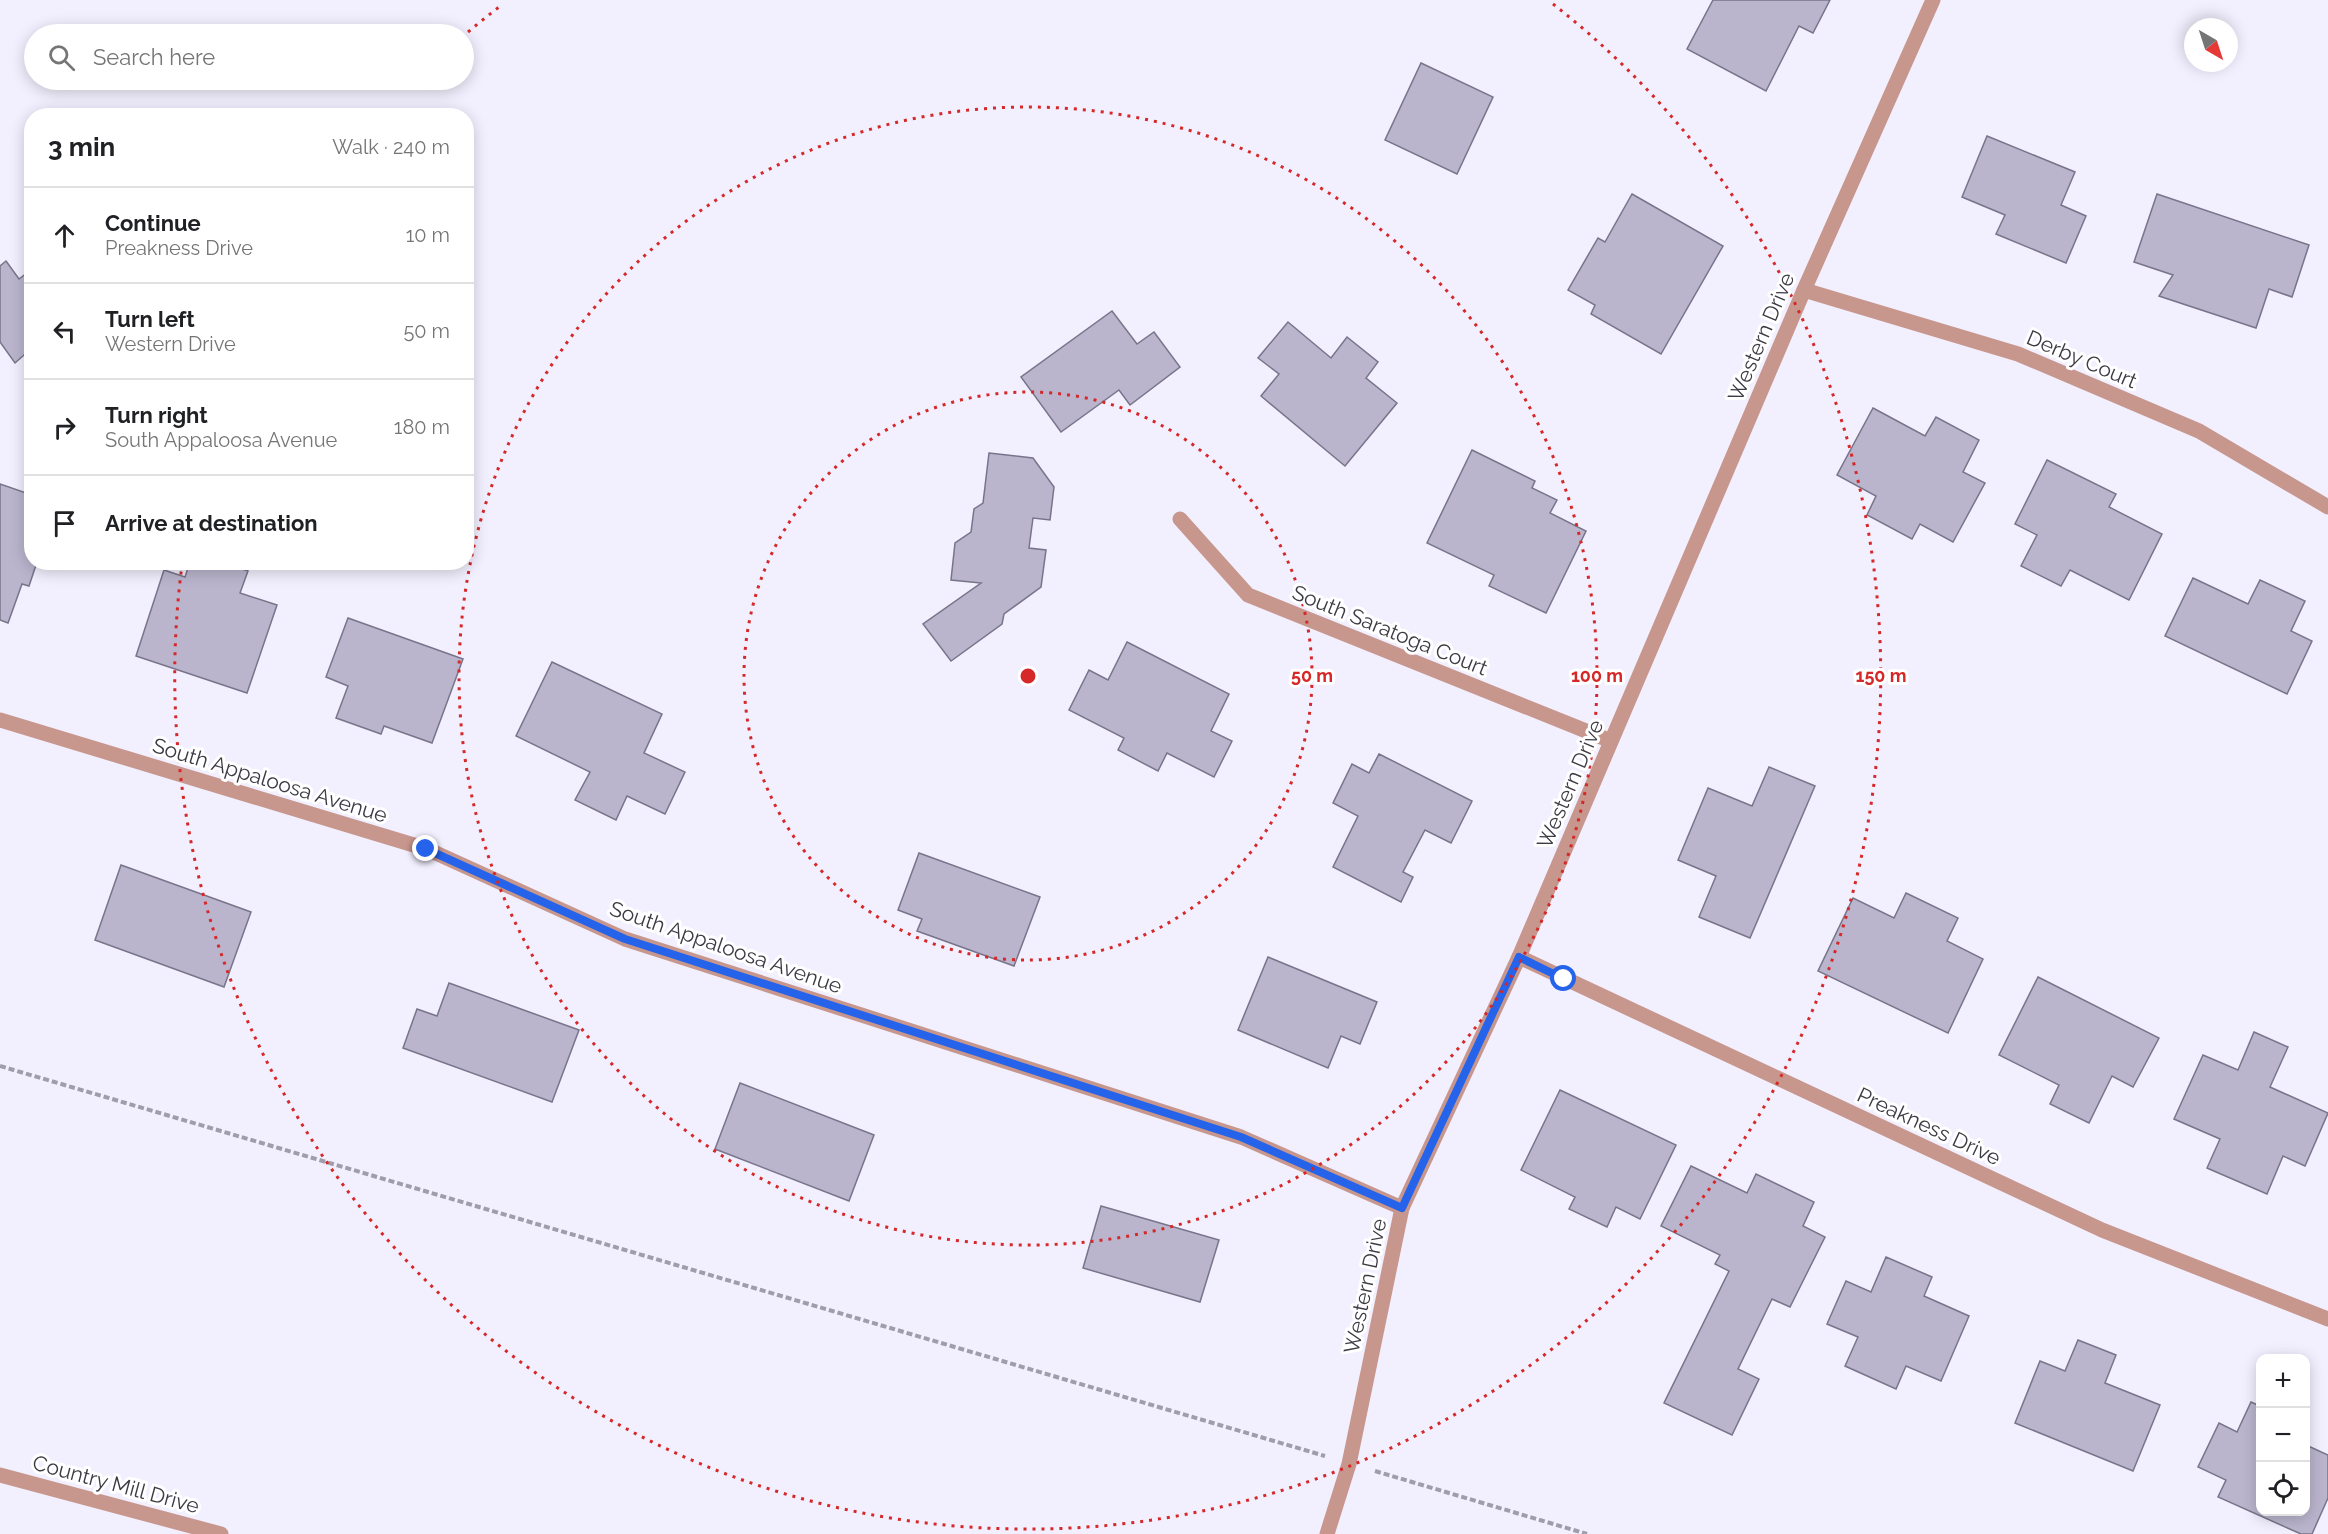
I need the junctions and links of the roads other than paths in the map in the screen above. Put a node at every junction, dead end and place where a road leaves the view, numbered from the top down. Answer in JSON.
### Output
{"nodes":[{"id":1,"x":1933,"y":0,"type":"edge"},
{"id":2,"x":1804,"y":290,"type":"junction"},
{"id":3,"x":2328,"y":507,"type":"edge"},
{"id":4,"x":1180,"y":519,"type":"dead end"},
{"id":5,"x":0,"y":720,"type":"edge"},
{"id":6,"x":1611,"y":741,"type":"junction"},
{"id":7,"x":1519,"y":957,"type":"junction"},
{"id":8,"x":1402,"y":1208,"type":"junction"},
{"id":9,"x":2328,"y":1319,"type":"edge"},
{"id":10,"x":0,"y":1475,"type":"edge"},
{"id":11,"x":221,"y":1534,"type":"edge"},
{"id":12,"x":1327,"y":1534,"type":"edge"}],
"edges":[{"from":1,"to":2,"type":"street","name":"Western Drive"},
{"from":2,"to":3,"type":"street","name":"Derby Court"},
{"from":2,"to":6,"type":"street","name":"Western Drive"},
{"from":4,"to":6,"type":"street","name":"South Saratoga Court"},
{"from":5,"to":8,"type":"street","name":"South Appaloosa Avenue"},
{"from":6,"to":7,"type":"street","name":"Western Drive"},
{"from":7,"to":8,"type":"street","name":"Western Drive"},
{"from":7,"to":9,"type":"street","name":"Preakness Drive"},
{"from":8,"to":12,"type":"street","name":"Western Drive"},
{"from":10,"to":11,"type":"street","name":"Country Mill Drive"}]}
